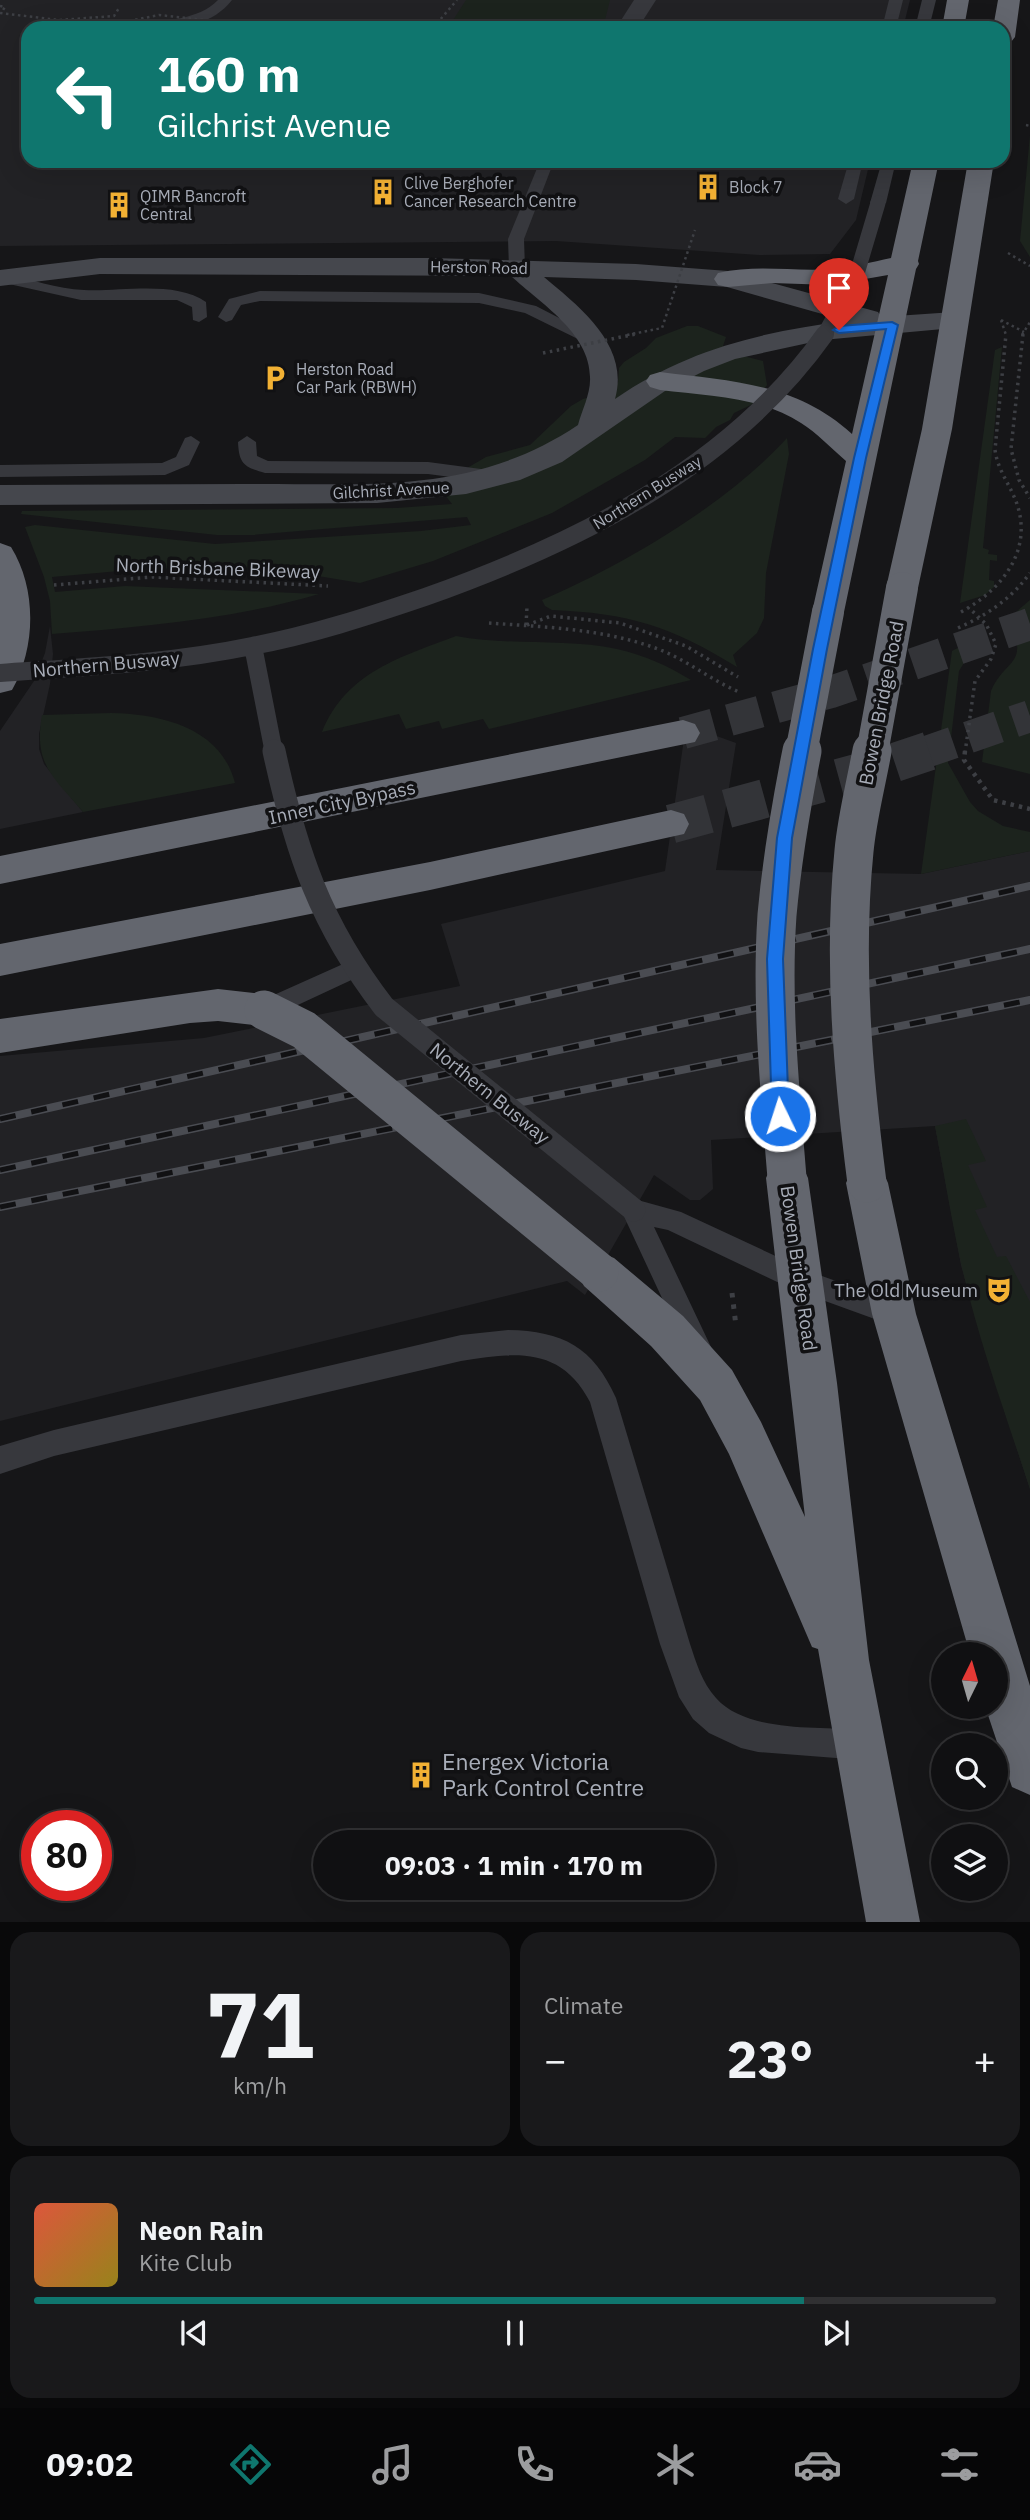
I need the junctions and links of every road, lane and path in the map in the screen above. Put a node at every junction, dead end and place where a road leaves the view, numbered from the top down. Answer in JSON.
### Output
{"nodes":[{"id":1,"x":225,"y":0,"type":"edge"},
{"id":2,"x":457,"y":0,"type":"edge"},
{"id":3,"x":645,"y":0,"type":"edge"},
{"id":4,"x":896,"y":0,"type":"edge"},
{"id":5,"x":929,"y":0,"type":"edge"},
{"id":6,"x":958,"y":0,"type":"edge"},
{"id":7,"x":1009,"y":0,"type":"edge"},
{"id":8,"x":0,"y":5,"type":"edge"},
{"id":9,"x":118,"y":8,"type":"dead end"},
{"id":10,"x":129,"y":21,"type":"edge"},
{"id":11,"x":190,"y":21,"type":"edge"},
{"id":12,"x":202,"y":21,"type":"edge"},
{"id":13,"x":439,"y":21,"type":"edge"},
{"id":14,"x":631,"y":21,"type":"edge"},
{"id":15,"x":891,"y":21,"type":"edge"},
{"id":16,"x":924,"y":21,"type":"edge"},
{"id":17,"x":954,"y":21,"type":"edge"},
{"id":18,"x":1006,"y":21,"type":"edge"},
{"id":19,"x":544,"y":168,"type":"edge"},
{"id":20,"x":854,"y":168,"type":"edge"},
{"id":21,"x":887,"y":168,"type":"edge"},
{"id":22,"x":925,"y":168,"type":"edge"},
{"id":23,"x":980,"y":168,"type":"edge"},
{"id":24,"x":846,"y":199,"type":"dead end"},
{"id":25,"x":695,"y":230,"type":"dead end"},
{"id":26,"x":1007,"y":252,"type":"dead end"},
{"id":27,"x":906,"y":264,"type":"junction"},
{"id":28,"x":1030,"y":266,"type":"edge"},
{"id":29,"x":517,"y":268,"type":"junction"},
{"id":30,"x":2,"y":278,"type":"edge"},
{"id":31,"x":728,"y":279,"type":"junction"},
{"id":32,"x":198,"y":317,"type":"dead end"},
{"id":33,"x":226,"y":317,"type":"dead end"},
{"id":34,"x":1030,"y":322,"type":"edge"},
{"id":35,"x":892,"y":325,"type":"junction"},
{"id":36,"x":952,"y":332,"type":"junction"},
{"id":37,"x":1024,"y":332,"type":"junction"},
{"id":38,"x":588,"y":337,"type":"junction"},
{"id":39,"x":543,"y":353,"type":"dead end"},
{"id":40,"x":660,"y":381,"type":"junction"},
{"id":41,"x":592,"y":427,"type":"junction"},
{"id":42,"x":191,"y":442,"type":"dead end"},
{"id":43,"x":247,"y":442,"type":"dead end"},
{"id":44,"x":860,"y":458,"type":"junction"},
{"id":45,"x":0,"y":471,"type":"edge"},
{"id":46,"x":496,"y":477,"type":"junction"},
{"id":47,"x":0,"y":495,"type":"edge"},
{"id":48,"x":1030,"y":498,"type":"edge"},
{"id":49,"x":0,"y":554,"type":"edge"},
{"id":50,"x":1030,"y":573,"type":"edge"},
{"id":51,"x":53,"y":585,"type":"dead end"},
{"id":52,"x":340,"y":588,"type":"dead end"},
{"id":53,"x":527,"y":607,"type":"dead end"},
{"id":54,"x":969,"y":608,"type":"junction"},
{"id":55,"x":961,"y":612,"type":"dead end"},
{"id":56,"x":981,"y":618,"type":"junction"},
{"id":57,"x":489,"y":623,"type":"dead end"},
{"id":58,"x":526,"y":625,"type":"junction"},
{"id":59,"x":958,"y":628,"type":"dead end"},
{"id":60,"x":253,"y":646,"type":"junction"},
{"id":61,"x":0,"y":673,"type":"edge"},
{"id":62,"x":738,"y":677,"type":"dead end"},
{"id":63,"x":0,"y":681,"type":"edge"},
{"id":64,"x":739,"y":692,"type":"dead end"},
{"id":65,"x":683,"y":733,"type":"tunnel mouth"},
{"id":66,"x":1030,"y":809,"type":"edge"},
{"id":67,"x":671,"y":824,"type":"tunnel mouth"},
{"id":68,"x":0,"y":870,"type":"edge"},
{"id":69,"x":0,"y":960,"type":"edge"},
{"id":70,"x":352,"y":969,"type":"junction"},
{"id":71,"x":264,"y":1010,"type":"junction"},
{"id":72,"x":0,"y":1036,"type":"edge"},
{"id":73,"x":634,"y":1210,"type":"junction"},
{"id":74,"x":801,"y":1281,"type":"junction"},
{"id":75,"x":894,"y":1314,"type":"junction"},
{"id":76,"x":706,"y":1371,"type":"junction"},
{"id":77,"x":0,"y":1460,"type":"edge"},
{"id":78,"x":991,"y":1642,"type":"edge"},
{"id":79,"x":844,"y":1660,"type":"junction"},
{"id":80,"x":1008,"y":1697,"type":"edge"},
{"id":81,"x":862,"y":1745,"type":"junction"},
{"id":82,"x":1030,"y":1769,"type":"edge"},
{"id":83,"x":892,"y":1922,"type":"edge"}],
"edges":[{"from":1,"to":11,"type":"lane"},
{"from":2,"to":13,"type":"path"},
{"from":3,"to":14,"type":"street"},
{"from":4,"to":15,"type":"lane"},
{"from":5,"to":16,"type":"lane"},
{"from":6,"to":17,"type":"highway"},
{"from":7,"to":18,"type":"highway"},
{"from":8,"to":9,"type":"path"},
{"from":10,"to":12,"type":"path","bridge":true},
{"from":19,"to":29,"type":"lane"},
{"from":20,"to":24,"type":"lane"},
{"from":21,"to":60,"type":"lane","name":"Northern Busway","bridge":true},
{"from":22,"to":27,"type":"highway","name":"Bowen Bridge Road"},
{"from":23,"to":36,"type":"highway","name":"Bowen Bridge Road"},
{"from":25,"to":39,"type":"path","bridge":true},
{"from":26,"to":28,"type":"path"},
{"from":27,"to":31,"type":"highway"},
{"from":27,"to":35,"type":"highway","name":"Bowen Bridge Road"},
{"from":29,"to":30,"type":"main road","name":"Herston Road"},
{"from":29,"to":31,"type":"main road","name":"Herston Road"},
{"from":29,"to":38,"type":"main road"},
{"from":30,"to":32,"type":"lane"},
{"from":31,"to":35,"type":"main road","name":"Herston Road"},
{"from":33,"to":38,"type":"lane"},
{"from":34,"to":37,"type":"path"},
{"from":35,"to":36,"type":"main road","name":"Herston Road"},
{"from":35,"to":40,"type":"main road","name":"Gilchrist Avenue"},
{"from":35,"to":44,"type":"highway","name":"Bowen Bridge Road"},
{"from":36,"to":75,"type":"highway","name":"Bowen Bridge Road","bridge":true},
{"from":37,"to":48,"type":"path"},
{"from":37,"to":54,"type":"path"},
{"from":38,"to":41,"type":"main road"},
{"from":40,"to":41,"type":"main road","name":"Gilchrist Avenue"},
{"from":40,"to":44,"type":"highway"},
{"from":41,"to":46,"type":"main road","name":"Gilchrist Avenue"},
{"from":42,"to":45,"type":"lane"},
{"from":43,"to":46,"type":"lane"},
{"from":44,"to":74,"type":"highway","name":"Bowen Bridge Road","bridge":true},
{"from":46,"to":47,"type":"main road","name":"Gilchrist Avenue"},
{"from":49,"to":63,"type":"highway"},
{"from":50,"to":56,"type":"path"},
{"from":51,"to":52,"type":"path","name":"North Brisbane Bikeway"},
{"from":53,"to":58,"type":"path"},
{"from":54,"to":55,"type":"path"},
{"from":54,"to":56,"type":"path"},
{"from":56,"to":59,"type":"path"},
{"from":56,"to":66,"type":"path"},
{"from":57,"to":58,"type":"path"},
{"from":58,"to":62,"type":"path"},
{"from":58,"to":64,"type":"path"},
{"from":60,"to":61,"type":"lane","name":"Northern Busway","bridge":true},
{"from":60,"to":70,"type":"lane","name":"Northern Busway","bridge":true},
{"from":65,"to":68,"type":"highway","name":"Inner City Bypass"},
{"from":67,"to":69,"type":"highway"},
{"from":70,"to":71,"type":"lane"},
{"from":70,"to":73,"type":"lane","name":"Northern Busway","bridge":true},
{"from":71,"to":72,"type":"highway"},
{"from":71,"to":76,"type":"highway","bridge":true},
{"from":73,"to":74,"type":"lane","name":"Northern Busway"},
{"from":73,"to":76,"type":"lane","name":"Northern Busway"},
{"from":74,"to":75,"type":"lane","name":"Northern Busway"},
{"from":74,"to":79,"type":"highway","name":"Bowen Bridge Road"},
{"from":75,"to":78,"type":"highway","name":"Bowen Bridge Road"},
{"from":76,"to":79,"type":"highway"},
{"from":77,"to":81,"type":"lane"},
{"from":79,"to":81,"type":"highway","name":"Bowen Bridge Road"},
{"from":80,"to":82,"type":"highway","name":"Bowen Bridge Road"},
{"from":81,"to":83,"type":"highway","name":"Bowen Bridge Road"}]}
